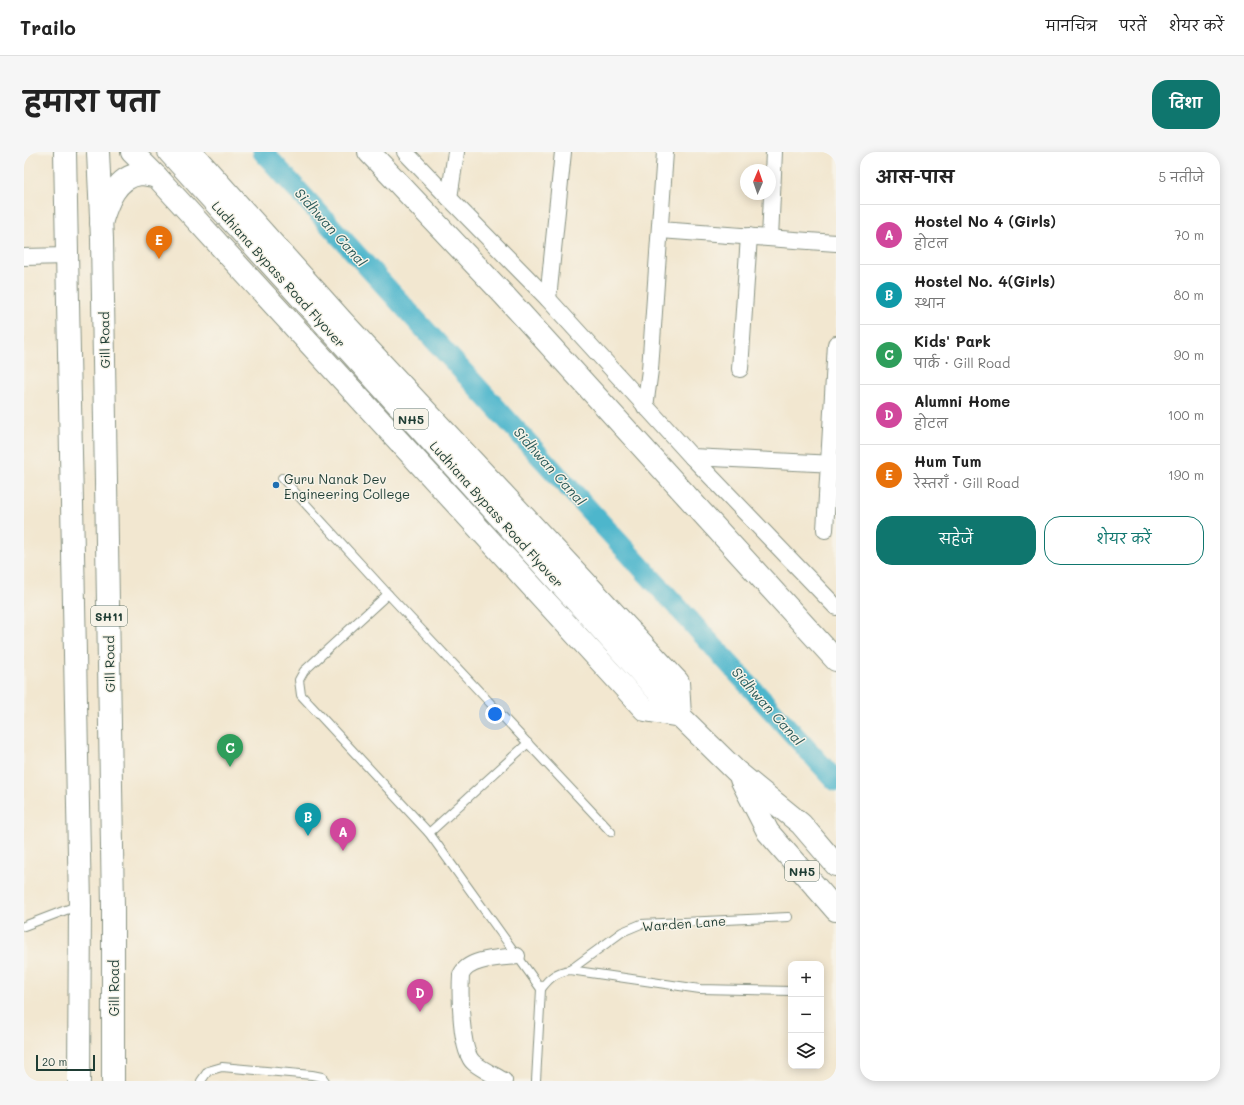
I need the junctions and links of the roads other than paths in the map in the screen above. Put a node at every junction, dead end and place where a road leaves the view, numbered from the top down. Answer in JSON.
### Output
{"nodes":[{"id":1,"x":64,"y":152,"type":"edge"},
{"id":2,"x":98,"y":152,"type":"edge"},
{"id":3,"x":132,"y":152,"type":"edge"},
{"id":4,"x":169,"y":152,"type":"edge"},
{"id":5,"x":191,"y":152,"type":"edge"},
{"id":6,"x":369,"y":152,"type":"edge"},
{"id":7,"x":405,"y":152,"type":"edge"},
{"id":8,"x":456,"y":152,"type":"edge"},
{"id":9,"x":563,"y":152,"type":"edge"},
{"id":10,"x":665,"y":152,"type":"edge"},
{"id":11,"x":774,"y":152,"type":"edge"},
{"id":12,"x":157,"y":177,"type":"junction"},
{"id":13,"x":449,"y":198,"type":"junction"},
{"id":14,"x":101,"y":223,"type":"junction"},
{"id":15,"x":660,"y":230,"type":"junction"},
{"id":16,"x":749,"y":236,"type":"junction"},
{"id":17,"x":770,"y":238,"type":"junction"},
{"id":18,"x":836,"y":243,"type":"edge"},
{"id":19,"x":67,"y":256,"type":"junction"},
{"id":20,"x":24,"y":257,"type":"edge"},
{"id":21,"x":548,"y":299,"type":"junction"},
{"id":22,"x":836,"y":344,"type":"edge"},
{"id":23,"x":740,"y":369,"type":"dead end"},
{"id":24,"x":645,"y":407,"type":"junction"},
{"id":25,"x":692,"y":457,"type":"junction"},
{"id":26,"x":832,"y":464,"type":"edge"},
{"id":27,"x":282,"y":478,"type":"dead end"},
{"id":28,"x":825,"y":530,"type":"dead end"},
{"id":29,"x":388,"y":594,"type":"junction"},
{"id":30,"x":836,"y":608,"type":"edge"},
{"id":31,"x":836,"y":660,"type":"edge"},
{"id":32,"x":680,"y":716,"type":"junction"},
{"id":33,"x":528,"y":744,"type":"junction"},
{"id":34,"x":736,"y":771,"type":"junction"},
{"id":35,"x":611,"y":832,"type":"dead end"},
{"id":36,"x":429,"y":833,"type":"junction"},
{"id":37,"x":836,"y":865,"type":"edge"},
{"id":38,"x":80,"y":904,"type":"junction"},
{"id":39,"x":836,"y":910,"type":"edge"},
{"id":40,"x":788,"y":918,"type":"dead end"},
{"id":41,"x":24,"y":926,"type":"edge"},
{"id":42,"x":517,"y":956,"type":"junction"},
{"id":43,"x":570,"y":970,"type":"junction"},
{"id":44,"x":541,"y":989,"type":"junction"},
{"id":45,"x":788,"y":991,"type":"edge"},
{"id":46,"x":79,"y":1081,"type":"edge"},
{"id":47,"x":113,"y":1081,"type":"edge"},
{"id":48,"x":201,"y":1081,"type":"edge"},
{"id":49,"x":325,"y":1081,"type":"edge"},
{"id":50,"x":504,"y":1081,"type":"edge"},
{"id":51,"x":536,"y":1081,"type":"edge"}],
"edges":[{"from":1,"to":19,"type":"main road","number":"SH11"},
{"from":2,"to":14,"type":"main road","name":"Gill Road","number":"SH11"},
{"from":3,"to":12,"type":"main road"},
{"from":4,"to":32,"type":"main road","name":"Ludhiana Bypass Road Flyover","number":"NH5"},
{"from":5,"to":32,"type":"main road"},
{"from":6,"to":31,"type":"main road"},
{"from":7,"to":13,"type":"street"},
{"from":8,"to":13,"type":"street"},
{"from":9,"to":21,"type":"street"},
{"from":10,"to":15,"type":"street"},
{"from":11,"to":17,"type":"street"},
{"from":12,"to":14,"type":"main road"},
{"from":12,"to":32,"type":"main road"},
{"from":13,"to":21,"type":"street"},
{"from":14,"to":47,"type":"main road","name":"Gill Road","number":"SH11"},
{"from":15,"to":16,"type":"street"},
{"from":15,"to":24,"type":"street"},
{"from":16,"to":17,"type":"street"},
{"from":16,"to":23,"type":"street"},
{"from":17,"to":18,"type":"street"},
{"from":19,"to":20,"type":"street"},
{"from":19,"to":38,"type":"main road","number":"SH11"},
{"from":21,"to":24,"type":"street"},
{"from":22,"to":26,"type":"street"},
{"from":24,"to":25,"type":"street"},
{"from":25,"to":26,"type":"street"},
{"from":25,"to":30,"type":"street"},
{"from":26,"to":28,"type":"street"},
{"from":27,"to":29,"type":"lane"},
{"from":29,"to":33,"type":"lane"},
{"from":29,"to":36,"type":"lane"},
{"from":32,"to":34,"type":"main road","number":"NH5"},
{"from":33,"to":35,"type":"lane"},
{"from":33,"to":36,"type":"lane"},
{"from":34,"to":37,"type":"main road","number":"NH5"},
{"from":34,"to":39,"type":"main road","number":"NH5"},
{"from":36,"to":42,"type":"lane"},
{"from":38,"to":41,"type":"lane"},
{"from":38,"to":46,"type":"main road","number":"SH11"},
{"from":40,"to":43,"type":"lane","name":"Warden Lane"},
{"from":42,"to":44,"type":"lane"},
{"from":42,"to":50,"type":"street"},
{"from":43,"to":44,"type":"lane"},
{"from":43,"to":45,"type":"lane"},
{"from":44,"to":51,"type":"lane"},
{"from":48,"to":49,"type":"lane"}]}
